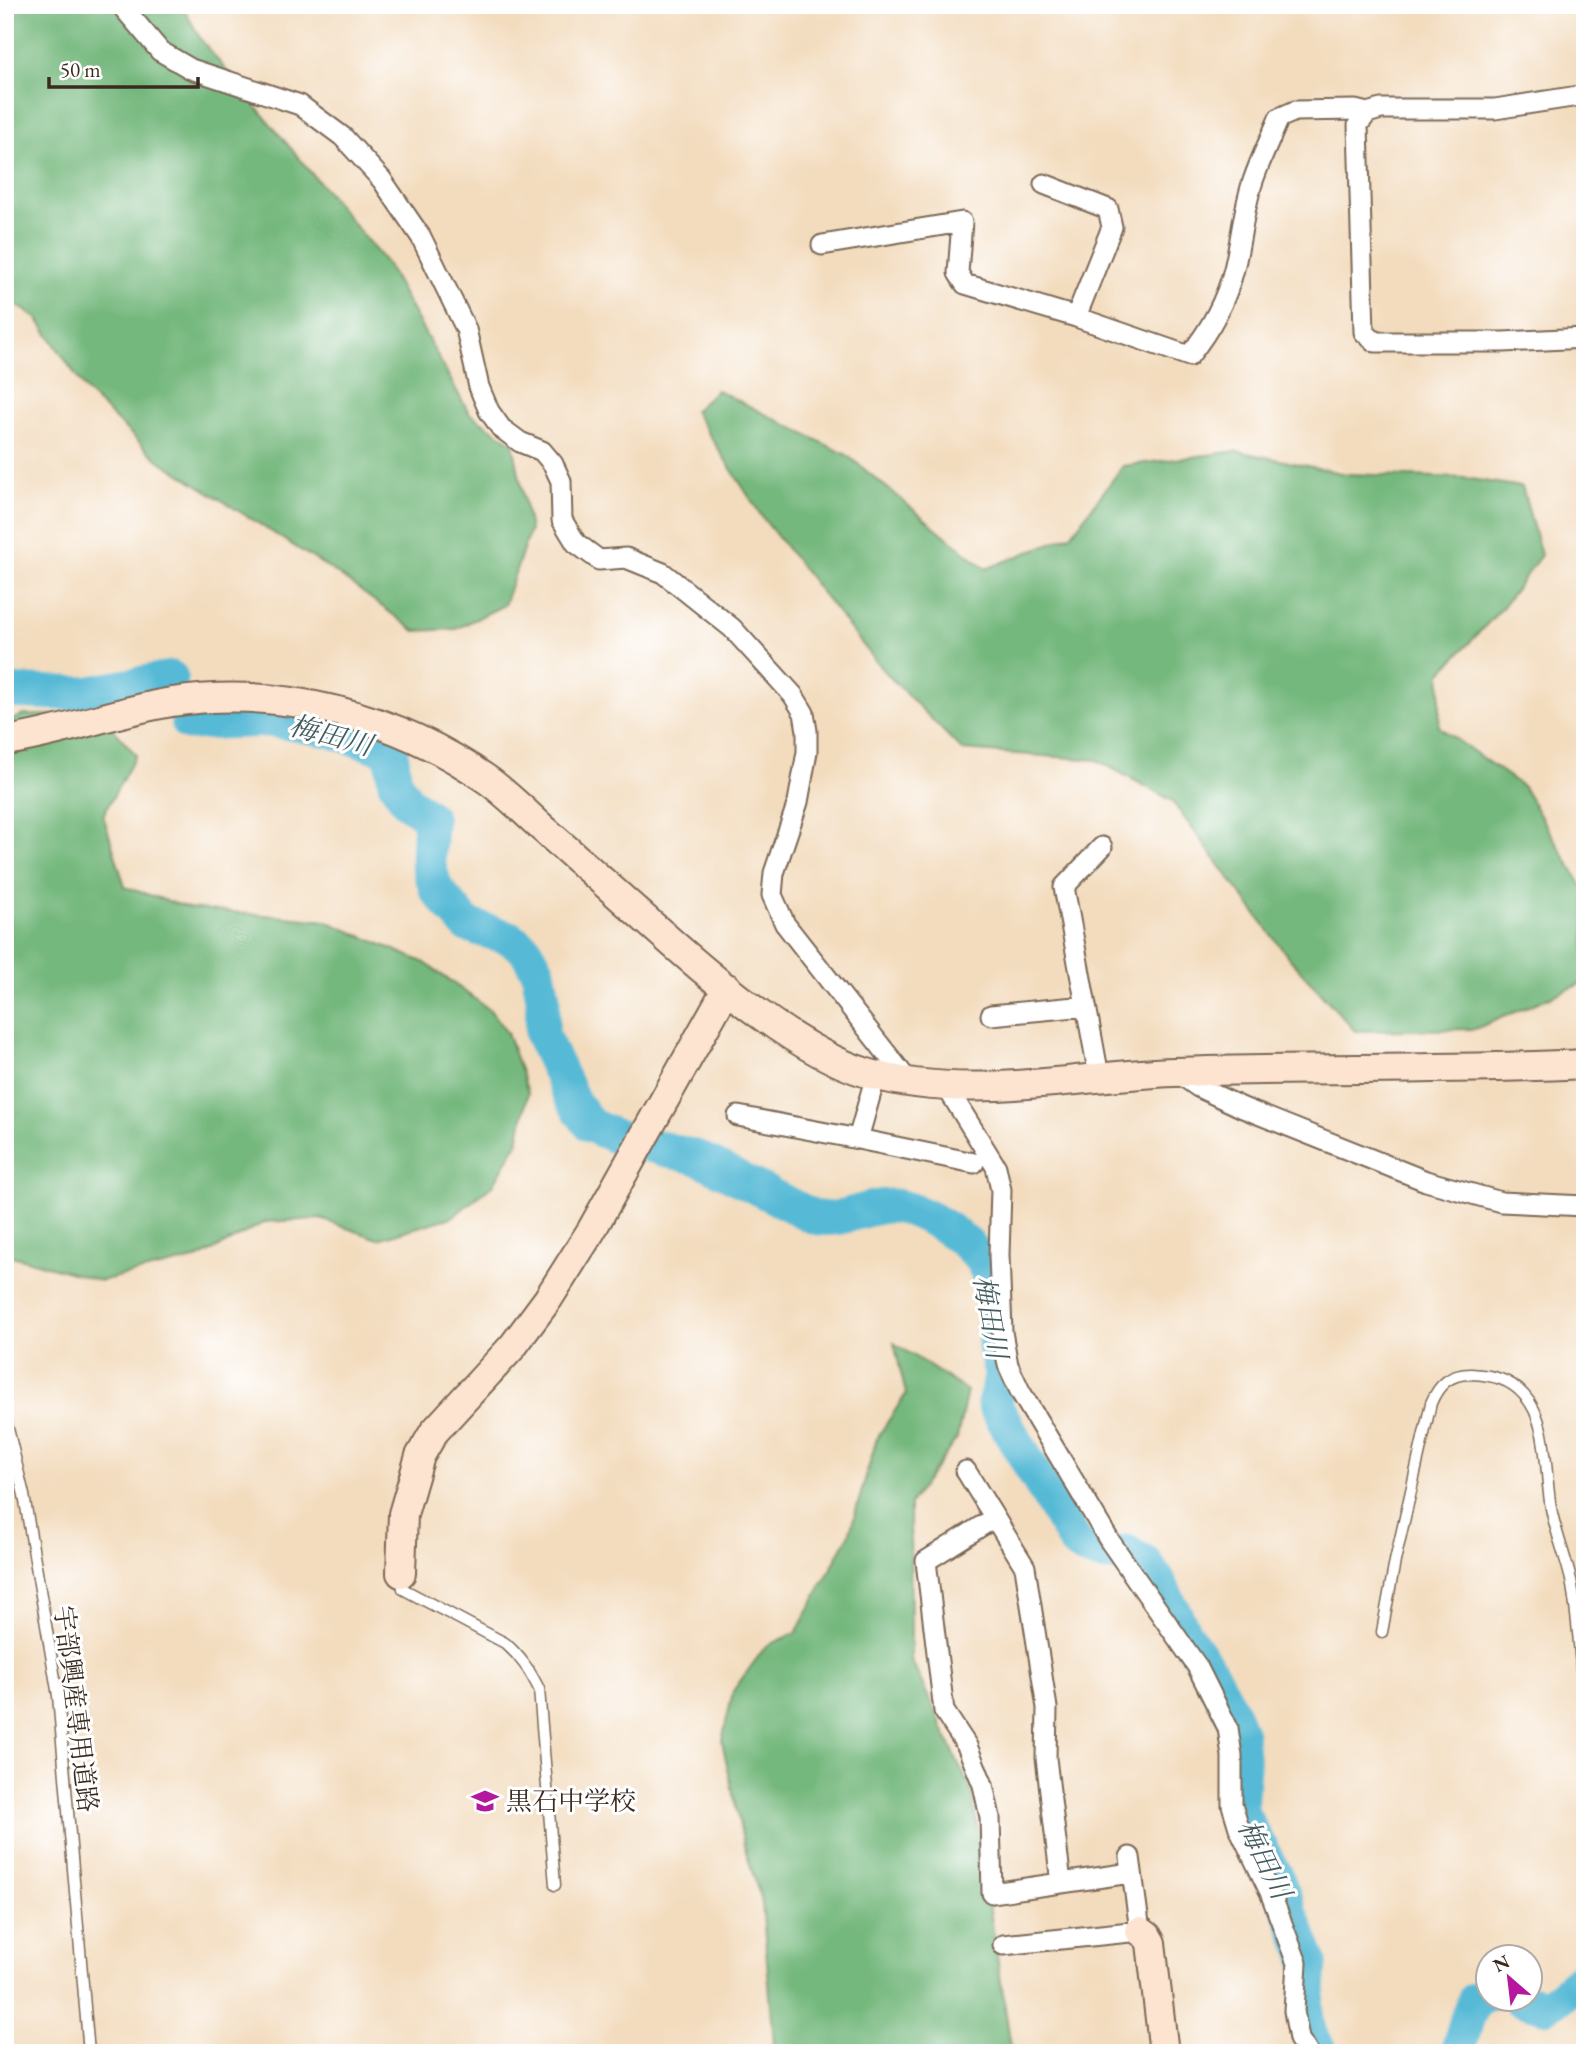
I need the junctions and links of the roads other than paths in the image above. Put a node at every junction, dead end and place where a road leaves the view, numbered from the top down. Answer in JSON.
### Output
{"nodes":[{"id":1,"x":121,"y":5,"type":"edge"},
{"id":2,"x":1585,"y":95,"type":"edge"},
{"id":3,"x":1367,"y":113,"type":"junction"},
{"id":4,"x":1044,"y":184,"type":"dead end"},
{"id":5,"x":822,"y":246,"type":"dead end"},
{"id":6,"x":1076,"y":317,"type":"junction"},
{"id":7,"x":1585,"y":338,"type":"edge"},
{"id":8,"x":5,"y":741,"type":"edge"},
{"id":9,"x":1102,"y":847,"type":"dead end"},
{"id":10,"x":727,"y":988,"type":"junction"},
{"id":11,"x":1086,"y":1006,"type":"junction"},
{"id":12,"x":991,"y":1015,"type":"dead end"},
{"id":13,"x":1585,"y":1063,"type":"edge"},
{"id":14,"x":1177,"y":1072,"type":"junction"},
{"id":15,"x":876,"y":1075,"type":"junction"},
{"id":16,"x":1099,"y":1076,"type":"junction"},
{"id":17,"x":909,"y":1082,"type":"junction"},
{"id":18,"x":946,"y":1086,"type":"junction"},
{"id":19,"x":738,"y":1116,"type":"dead end"},
{"id":20,"x":858,"y":1139,"type":"junction"},
{"id":21,"x":974,"y":1163,"type":"dead end"},
{"id":22,"x":1585,"y":1206,"type":"edge"},
{"id":23,"x":5,"y":1416,"type":"edge"},
{"id":24,"x":966,"y":1471,"type":"dead end"},
{"id":25,"x":994,"y":1518,"type":"junction"},
{"id":26,"x":401,"y":1573,"type":"joint"},
{"id":27,"x":1382,"y":1632,"type":"dead end"},
{"id":28,"x":1585,"y":1708,"type":"edge"},
{"id":29,"x":1061,"y":1883,"type":"junction"},
{"id":30,"x":555,"y":1885,"type":"dead end"},
{"id":31,"x":1140,"y":1931,"type":"junction"},
{"id":32,"x":1003,"y":1945,"type":"dead end"},
{"id":33,"x":89,"y":2053,"type":"edge"},
{"id":34,"x":1164,"y":2053,"type":"edge"},
{"id":35,"x":1308,"y":2053,"type":"edge"}],
"edges":[{"from":1,"to":17,"type":"street"},
{"from":2,"to":3,"type":"street"},
{"from":3,"to":6,"type":"street"},
{"from":3,"to":7,"type":"street"},
{"from":4,"to":6,"type":"street"},
{"from":5,"to":6,"type":"street"},
{"from":8,"to":10,"type":"street"},
{"from":9,"to":11,"type":"street"},
{"from":10,"to":15,"type":"street"},
{"from":10,"to":26,"type":"street"},
{"from":11,"to":12,"type":"street"},
{"from":11,"to":16,"type":"street"},
{"from":13,"to":14,"type":"street"},
{"from":14,"to":16,"type":"street"},
{"from":14,"to":22,"type":"street"},
{"from":15,"to":17,"type":"street"},
{"from":15,"to":20,"type":"street"},
{"from":16,"to":18,"type":"street"},
{"from":17,"to":18,"type":"street"},
{"from":18,"to":35,"type":"street"},
{"from":19,"to":20,"type":"street"},
{"from":20,"to":21,"type":"street"},
{"from":23,"to":33,"type":"lane","name":"宇部興産専用道路"},
{"from":24,"to":25,"type":"street"},
{"from":25,"to":29,"type":"street"},
{"from":25,"to":29,"type":"street"},
{"from":26,"to":30,"type":"lane"},
{"from":27,"to":28,"type":"lane"},
{"from":29,"to":31,"type":"street"},
{"from":31,"to":32,"type":"street"},
{"from":31,"to":34,"type":"street"}]}
